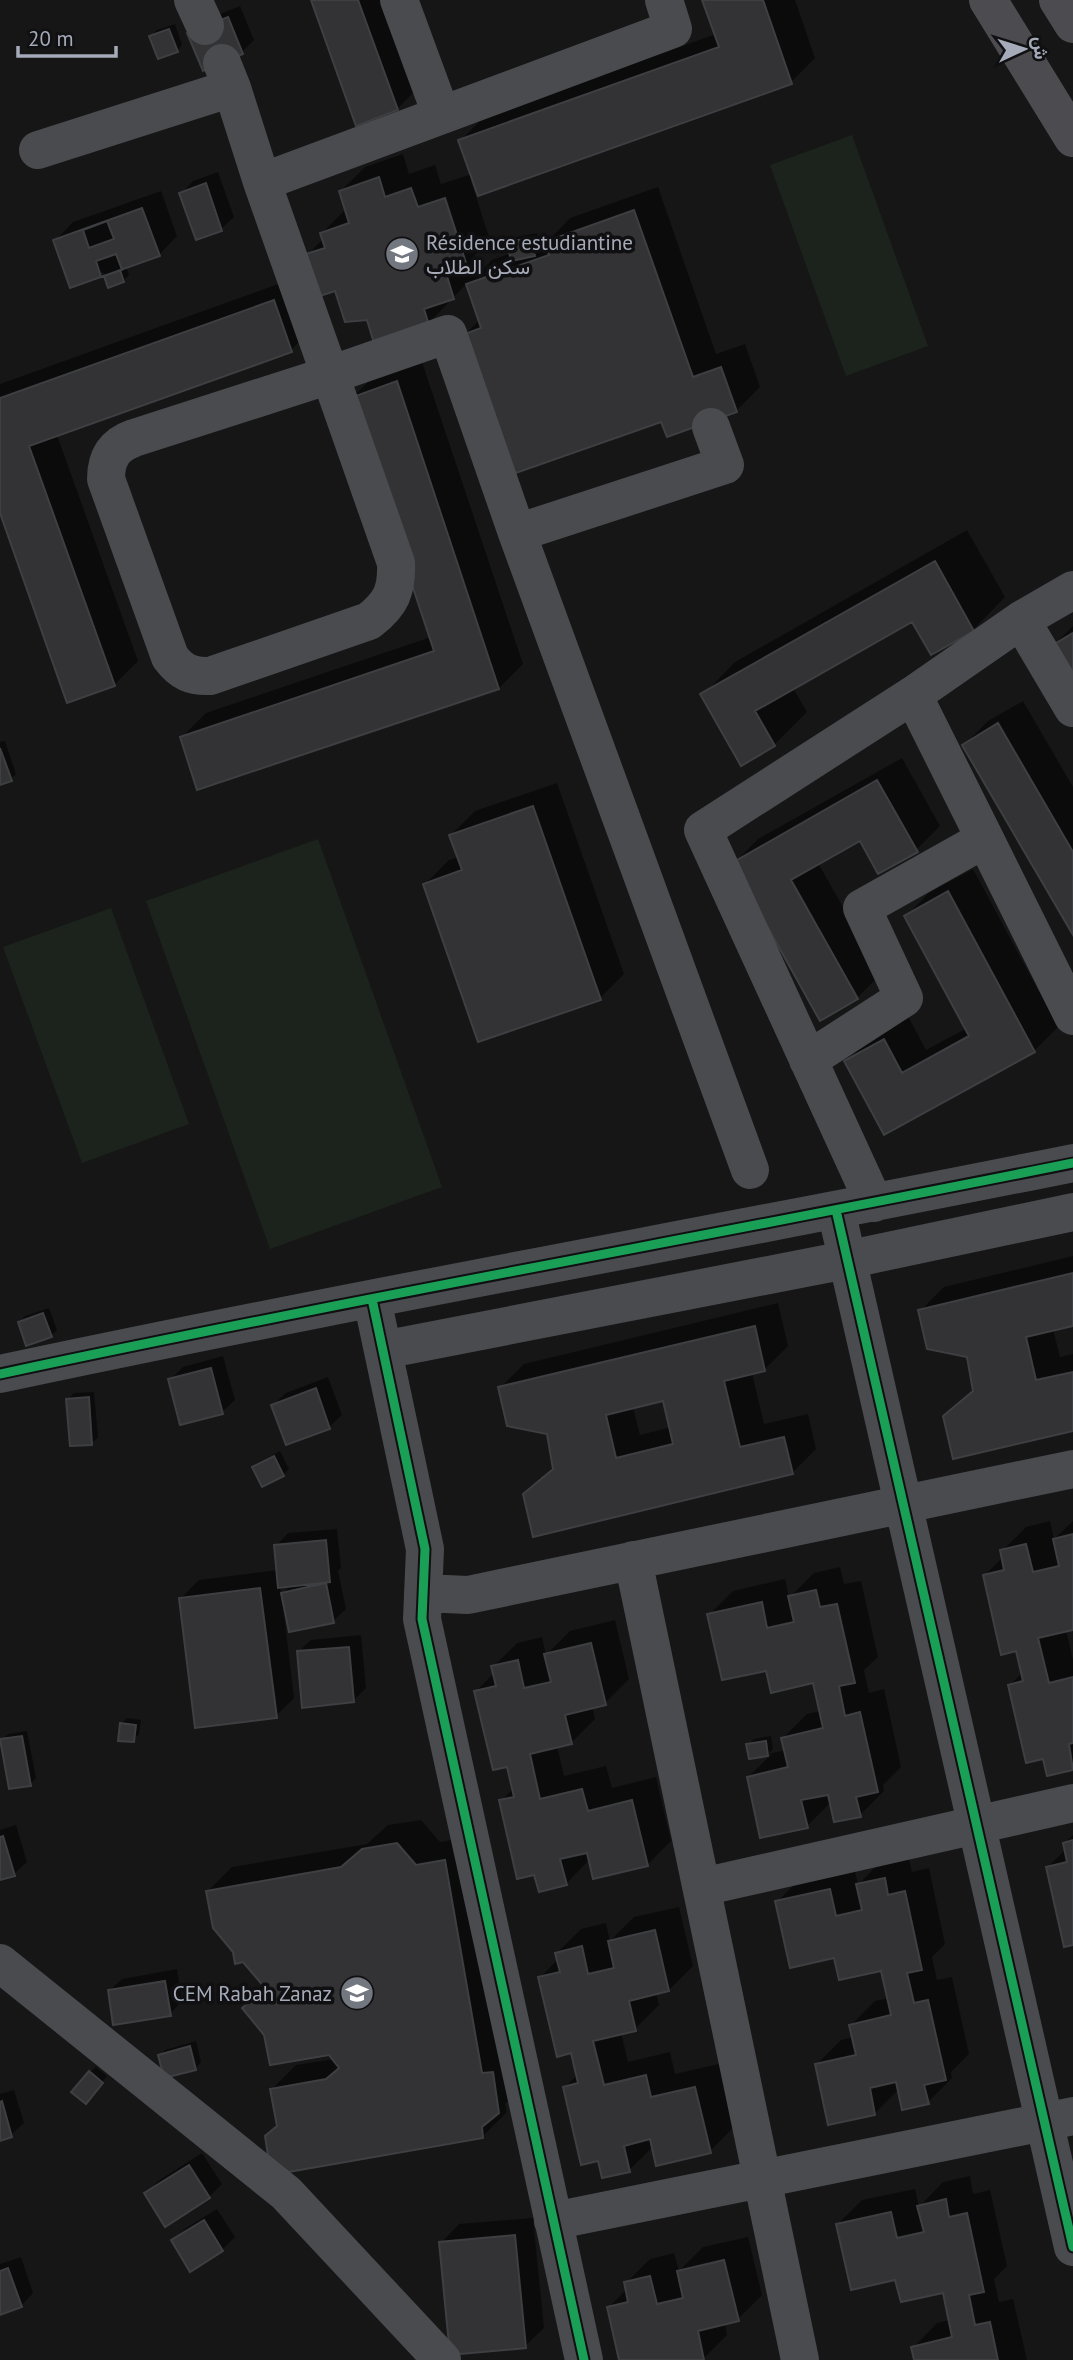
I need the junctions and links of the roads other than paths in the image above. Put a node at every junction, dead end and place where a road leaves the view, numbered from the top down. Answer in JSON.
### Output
{"nodes":[{"id":1,"x":399,"y":0,"type":"edge"},
{"id":2,"x":664,"y":0,"type":"edge"},
{"id":3,"x":988,"y":0,"type":"edge"},
{"id":4,"x":1058,"y":0,"type":"edge"},
{"id":5,"x":1073,"y":24,"type":"edge"},
{"id":6,"x":441,"y":114,"type":"junction"},
{"id":7,"x":1073,"y":138,"type":"edge"},
{"id":8,"x":38,"y":150,"type":"dead end"},
{"id":9,"x":262,"y":182,"type":"junction"},
{"id":10,"x":330,"y":375,"type":"junction"},
{"id":11,"x":711,"y":427,"type":"dead end"},
{"id":12,"x":517,"y":533,"type":"junction"},
{"id":13,"x":1073,"y":590,"type":"edge"},
{"id":14,"x":1021,"y":620,"type":"junction"},
{"id":15,"x":913,"y":695,"type":"junction"},
{"id":16,"x":1073,"y":708,"type":"edge"},
{"id":17,"x":985,"y":839,"type":"junction"},
{"id":18,"x":1073,"y":1016,"type":"edge"},
{"id":19,"x":808,"y":1060,"type":"junction"},
{"id":20,"x":1073,"y":1163,"type":"edge"},
{"id":21,"x":750,"y":1170,"type":"dead end"},
{"id":22,"x":874,"y":1203,"type":"junction"},
{"id":23,"x":836,"y":1210,"type":"junction"},
{"id":24,"x":1073,"y":1212,"type":"edge"},
{"id":25,"x":846,"y":1260,"type":"junction"},
{"id":26,"x":372,"y":1299,"type":"junction"},
{"id":27,"x":383,"y":1350,"type":"junction"},
{"id":28,"x":0,"y":1374,"type":"edge"},
{"id":29,"x":1073,"y":1469,"type":"edge"},
{"id":30,"x":902,"y":1505,"type":"junction"},
{"id":31,"x":633,"y":1560,"type":"junction"},
{"id":32,"x":423,"y":1593,"type":"junction"},
{"id":33,"x":1073,"y":1803,"type":"edge"},
{"id":34,"x":976,"y":1825,"type":"junction"},
{"id":35,"x":702,"y":1887,"type":"junction"},
{"id":36,"x":0,"y":1962,"type":"edge"},
{"id":37,"x":1059,"y":2119,"type":"edge"},
{"id":38,"x":762,"y":2178,"type":"junction"},
{"id":39,"x":553,"y":2221,"type":"junction"},
{"id":40,"x":1073,"y":2247,"type":"edge"},
{"id":41,"x":442,"y":2360,"type":"edge"},
{"id":42,"x":584,"y":2360,"type":"edge"},
{"id":43,"x":800,"y":2360,"type":"edge"}],
"edges":[{"from":1,"to":6,"type":"street"},
{"from":2,"to":6,"type":"street"},
{"from":3,"to":7,"type":"highway"},
{"from":4,"to":5,"type":"highway"},
{"from":6,"to":9,"type":"street"},
{"from":8,"to":9,"type":"street"},
{"from":9,"to":10,"type":"street"},
{"from":10,"to":10,"type":"street"},
{"from":10,"to":12,"type":"street"},
{"from":11,"to":12,"type":"street"},
{"from":12,"to":21,"type":"street"},
{"from":13,"to":14,"type":"street"},
{"from":14,"to":15,"type":"street"},
{"from":14,"to":16,"type":"street"},
{"from":15,"to":17,"type":"street"},
{"from":15,"to":19,"type":"street"},
{"from":17,"to":18,"type":"street"},
{"from":17,"to":19,"type":"street"},
{"from":19,"to":22,"type":"street"},
{"from":20,"to":22,"type":"street"},
{"from":22,"to":23,"type":"street"},
{"from":23,"to":25,"type":"street"},
{"from":23,"to":26,"type":"street"},
{"from":24,"to":25,"type":"street"},
{"from":25,"to":27,"type":"street"},
{"from":25,"to":30,"type":"street"},
{"from":26,"to":27,"type":"street"},
{"from":26,"to":28,"type":"street"},
{"from":27,"to":32,"type":"street"},
{"from":29,"to":30,"type":"street"},
{"from":30,"to":31,"type":"street"},
{"from":30,"to":34,"type":"street"},
{"from":31,"to":32,"type":"street"},
{"from":31,"to":35,"type":"street"},
{"from":32,"to":39,"type":"street"},
{"from":33,"to":34,"type":"street"},
{"from":34,"to":35,"type":"street"},
{"from":34,"to":37,"type":"street"},
{"from":35,"to":38,"type":"street"},
{"from":36,"to":41,"type":"street"},
{"from":37,"to":38,"type":"street"},
{"from":37,"to":40,"type":"street"},
{"from":38,"to":39,"type":"street"},
{"from":38,"to":43,"type":"street"},
{"from":39,"to":42,"type":"street"}]}
